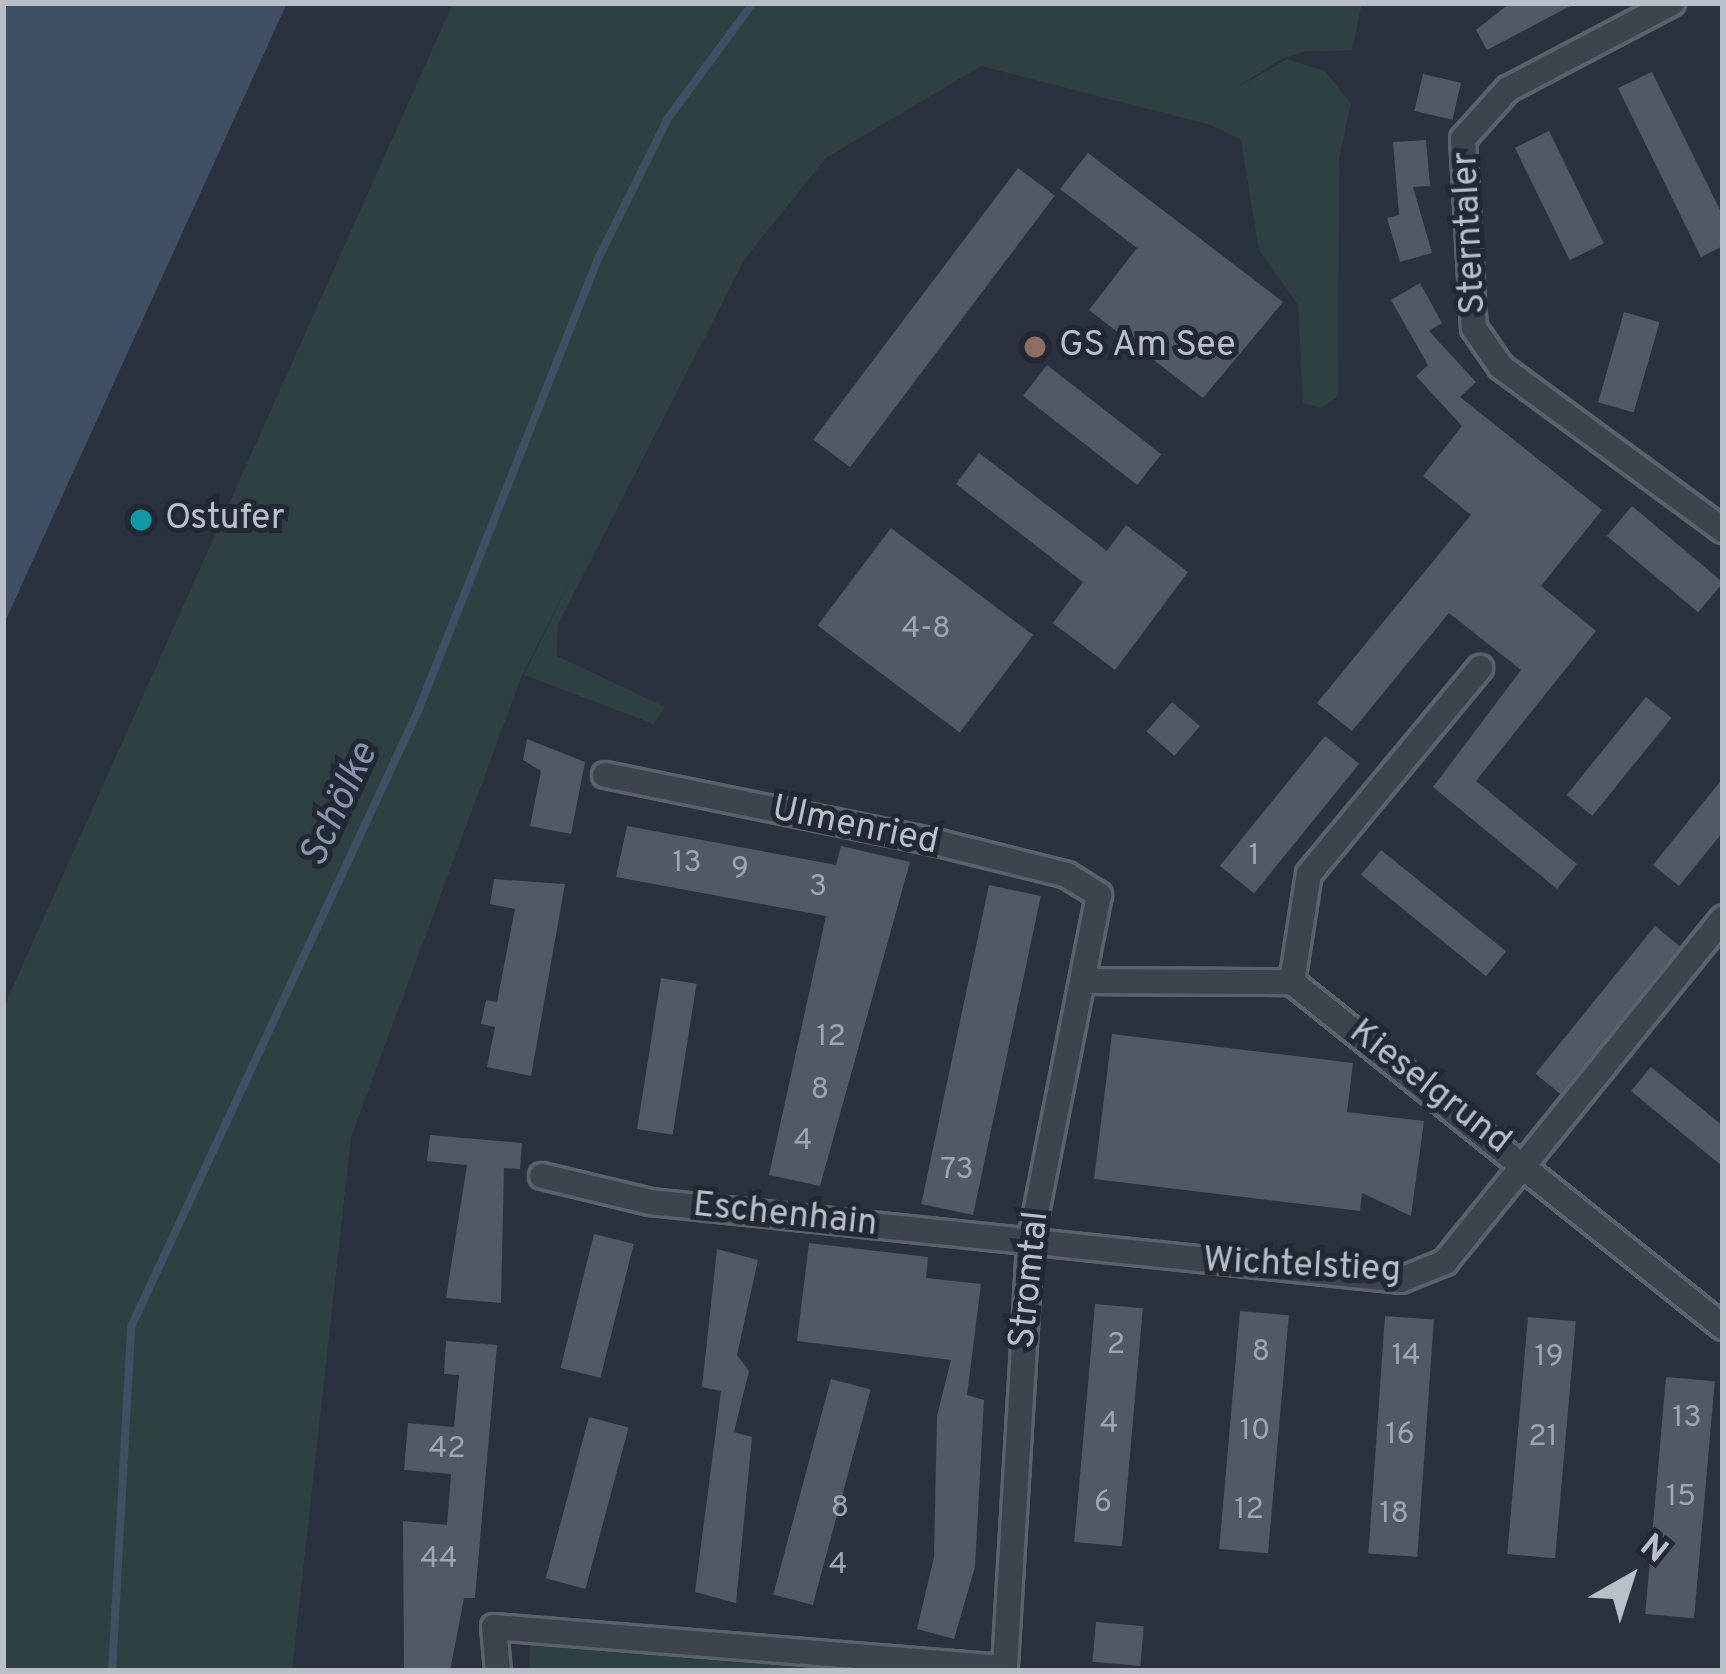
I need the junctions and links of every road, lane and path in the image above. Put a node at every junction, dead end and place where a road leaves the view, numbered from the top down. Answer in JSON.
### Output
{"nodes":[{"id":1,"x":1672,"y":3,"type":"edge"},
{"id":2,"x":1723,"y":530,"type":"edge"},
{"id":3,"x":1480,"y":668,"type":"dead end"},
{"id":4,"x":605,"y":776,"type":"dead end"},
{"id":5,"x":1100,"y":895,"type":"joint"},
{"id":6,"x":1723,"y":919,"type":"edge"},
{"id":7,"x":1086,"y":981,"type":"junction"},
{"id":8,"x":1292,"y":982,"type":"junction"},
{"id":9,"x":1527,"y":1165,"type":"junction"},
{"id":10,"x":542,"y":1176,"type":"dead end"},
{"id":11,"x":1030,"y":1245,"type":"junction"},
{"id":12,"x":1723,"y":1327,"type":"edge"},
{"id":13,"x":1005,"y":1669,"type":"edge"},
{"id":14,"x":498,"y":1671,"type":"edge"}],
"edges":[{"from":1,"to":2,"type":"street","name":"Sterntaler"},
{"from":3,"to":8,"type":"street"},
{"from":4,"to":5,"type":"street","name":"Ulmenried"},
{"from":5,"to":7,"type":"street","name":"Stromtal"},
{"from":6,"to":9,"type":"street","name":"Wichtelstieg"},
{"from":7,"to":8,"type":"street"},
{"from":7,"to":11,"type":"street","name":"Stromtal"},
{"from":8,"to":9,"type":"street","name":"Kieselgrund"},
{"from":9,"to":11,"type":"street","name":"Wichtelstieg"},
{"from":9,"to":12,"type":"street","name":"Kieselgrund"},
{"from":10,"to":11,"type":"street","name":"Eschenhain"},
{"from":11,"to":13,"type":"street","name":"Stromtal"},
{"from":13,"to":14,"type":"street"}]}
